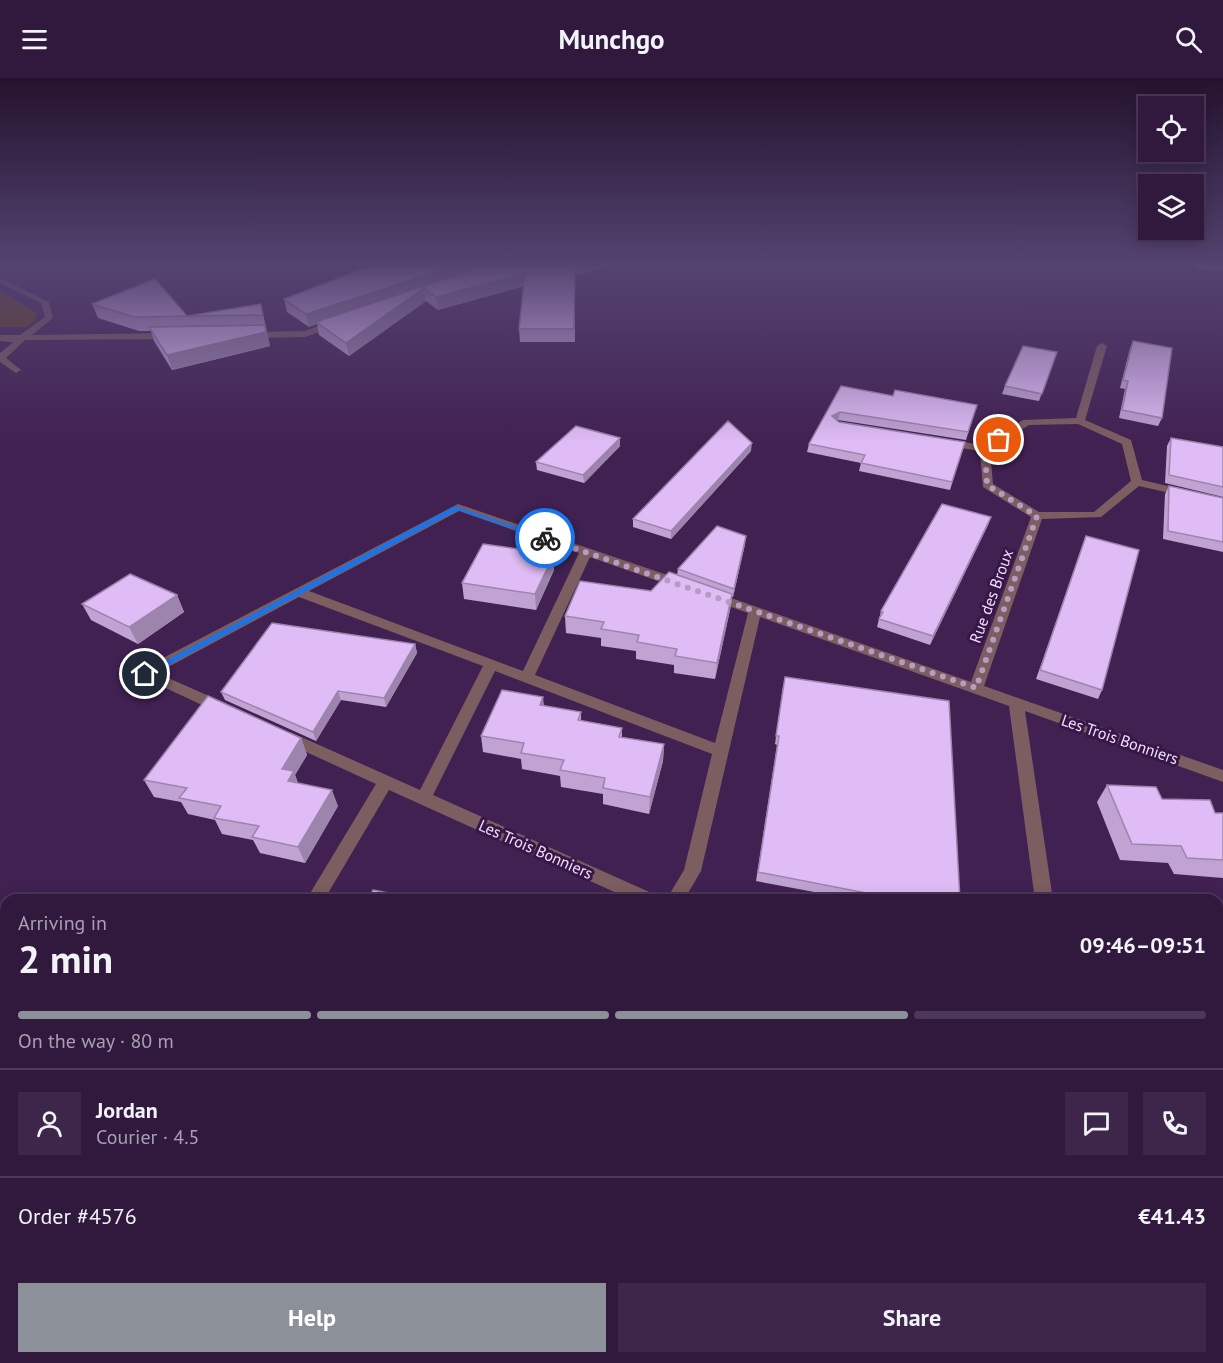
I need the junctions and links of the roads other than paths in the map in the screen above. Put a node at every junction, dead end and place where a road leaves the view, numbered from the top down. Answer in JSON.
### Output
{"nodes":[{"id":1,"x":42,"y":323,"type":"edge"},
{"id":2,"x":338,"y":323,"type":"edge"},
{"id":3,"x":234,"y":335,"type":"edge"},
{"id":4,"x":187,"y":336,"type":"edge"},
{"id":5,"x":0,"y":338,"type":"edge"},
{"id":6,"x":21,"y":339,"type":"junction"},
{"id":7,"x":1102,"y":346,"type":"dead end"},
{"id":8,"x":0,"y":348,"type":"edge"},
{"id":9,"x":16,"y":370,"type":"dead end"},
{"id":10,"x":1080,"y":421,"type":"junction"},
{"id":11,"x":928,"y":440,"type":"edge"},
{"id":12,"x":985,"y":449,"type":"junction"},
{"id":13,"x":1137,"y":482,"type":"junction"},
{"id":14,"x":1223,"y":502,"type":"edge"},
{"id":15,"x":1037,"y":516,"type":"junction"},
{"id":16,"x":586,"y":552,"type":"junction"},
{"id":17,"x":299,"y":592,"type":"junction"},
{"id":18,"x":755,"y":610,"type":"junction"},
{"id":19,"x":492,"y":664,"type":"junction"},
{"id":20,"x":527,"y":677,"type":"junction"},
{"id":21,"x":976,"y":688,"type":"junction"},
{"id":22,"x":1016,"y":703,"type":"junction"},
{"id":23,"x":233,"y":713,"type":"edge"},
{"id":24,"x":265,"y":728,"type":"edge"},
{"id":25,"x":721,"y":751,"type":"junction"},
{"id":26,"x":1223,"y":776,"type":"edge"},
{"id":27,"x":386,"y":782,"type":"junction"},
{"id":28,"x":423,"y":799,"type":"junction"},
{"id":29,"x":319,"y":894,"type":"edge"},
{"id":30,"x":637,"y":894,"type":"edge"},
{"id":31,"x":679,"y":894,"type":"edge"},
{"id":32,"x":1043,"y":894,"type":"edge"}],
"edges":[{"from":1,"to":6,"type":"street"},
{"from":2,"to":3,"type":"street"},
{"from":4,"to":6,"type":"street"},
{"from":5,"to":6,"type":"street"},
{"from":6,"to":8,"type":"street"},
{"from":6,"to":9,"type":"street"},
{"from":7,"to":10,"type":"street"},
{"from":10,"to":12,"type":"street"},
{"from":10,"to":13,"type":"street"},
{"from":11,"to":12,"type":"street"},
{"from":12,"to":15,"type":"street"},
{"from":13,"to":14,"type":"street"},
{"from":13,"to":15,"type":"street"},
{"from":15,"to":21,"type":"street","name":"Rue des Broux"},
{"from":16,"to":17,"type":"street","name":"Les Trois Bonniers"},
{"from":16,"to":18,"type":"street","name":"Les Trois Bonniers"},
{"from":16,"to":20,"type":"street"},
{"from":17,"to":19,"type":"street"},
{"from":17,"to":23,"type":"street","name":"Les Trois Bonniers"},
{"from":18,"to":21,"type":"street","name":"Les Trois Bonniers"},
{"from":18,"to":25,"type":"street"},
{"from":19,"to":20,"type":"street"},
{"from":19,"to":28,"type":"street"},
{"from":20,"to":25,"type":"street"},
{"from":21,"to":22,"type":"street","name":"Les Trois Bonniers"},
{"from":22,"to":26,"type":"street","name":"Les Trois Bonniers"},
{"from":22,"to":32,"type":"street"},
{"from":24,"to":27,"type":"street","name":"Les Trois Bonniers"},
{"from":25,"to":31,"type":"street"},
{"from":27,"to":28,"type":"street","name":"Les Trois Bonniers"},
{"from":27,"to":29,"type":"street"},
{"from":28,"to":30,"type":"street","name":"Les Trois Bonniers"}]}
